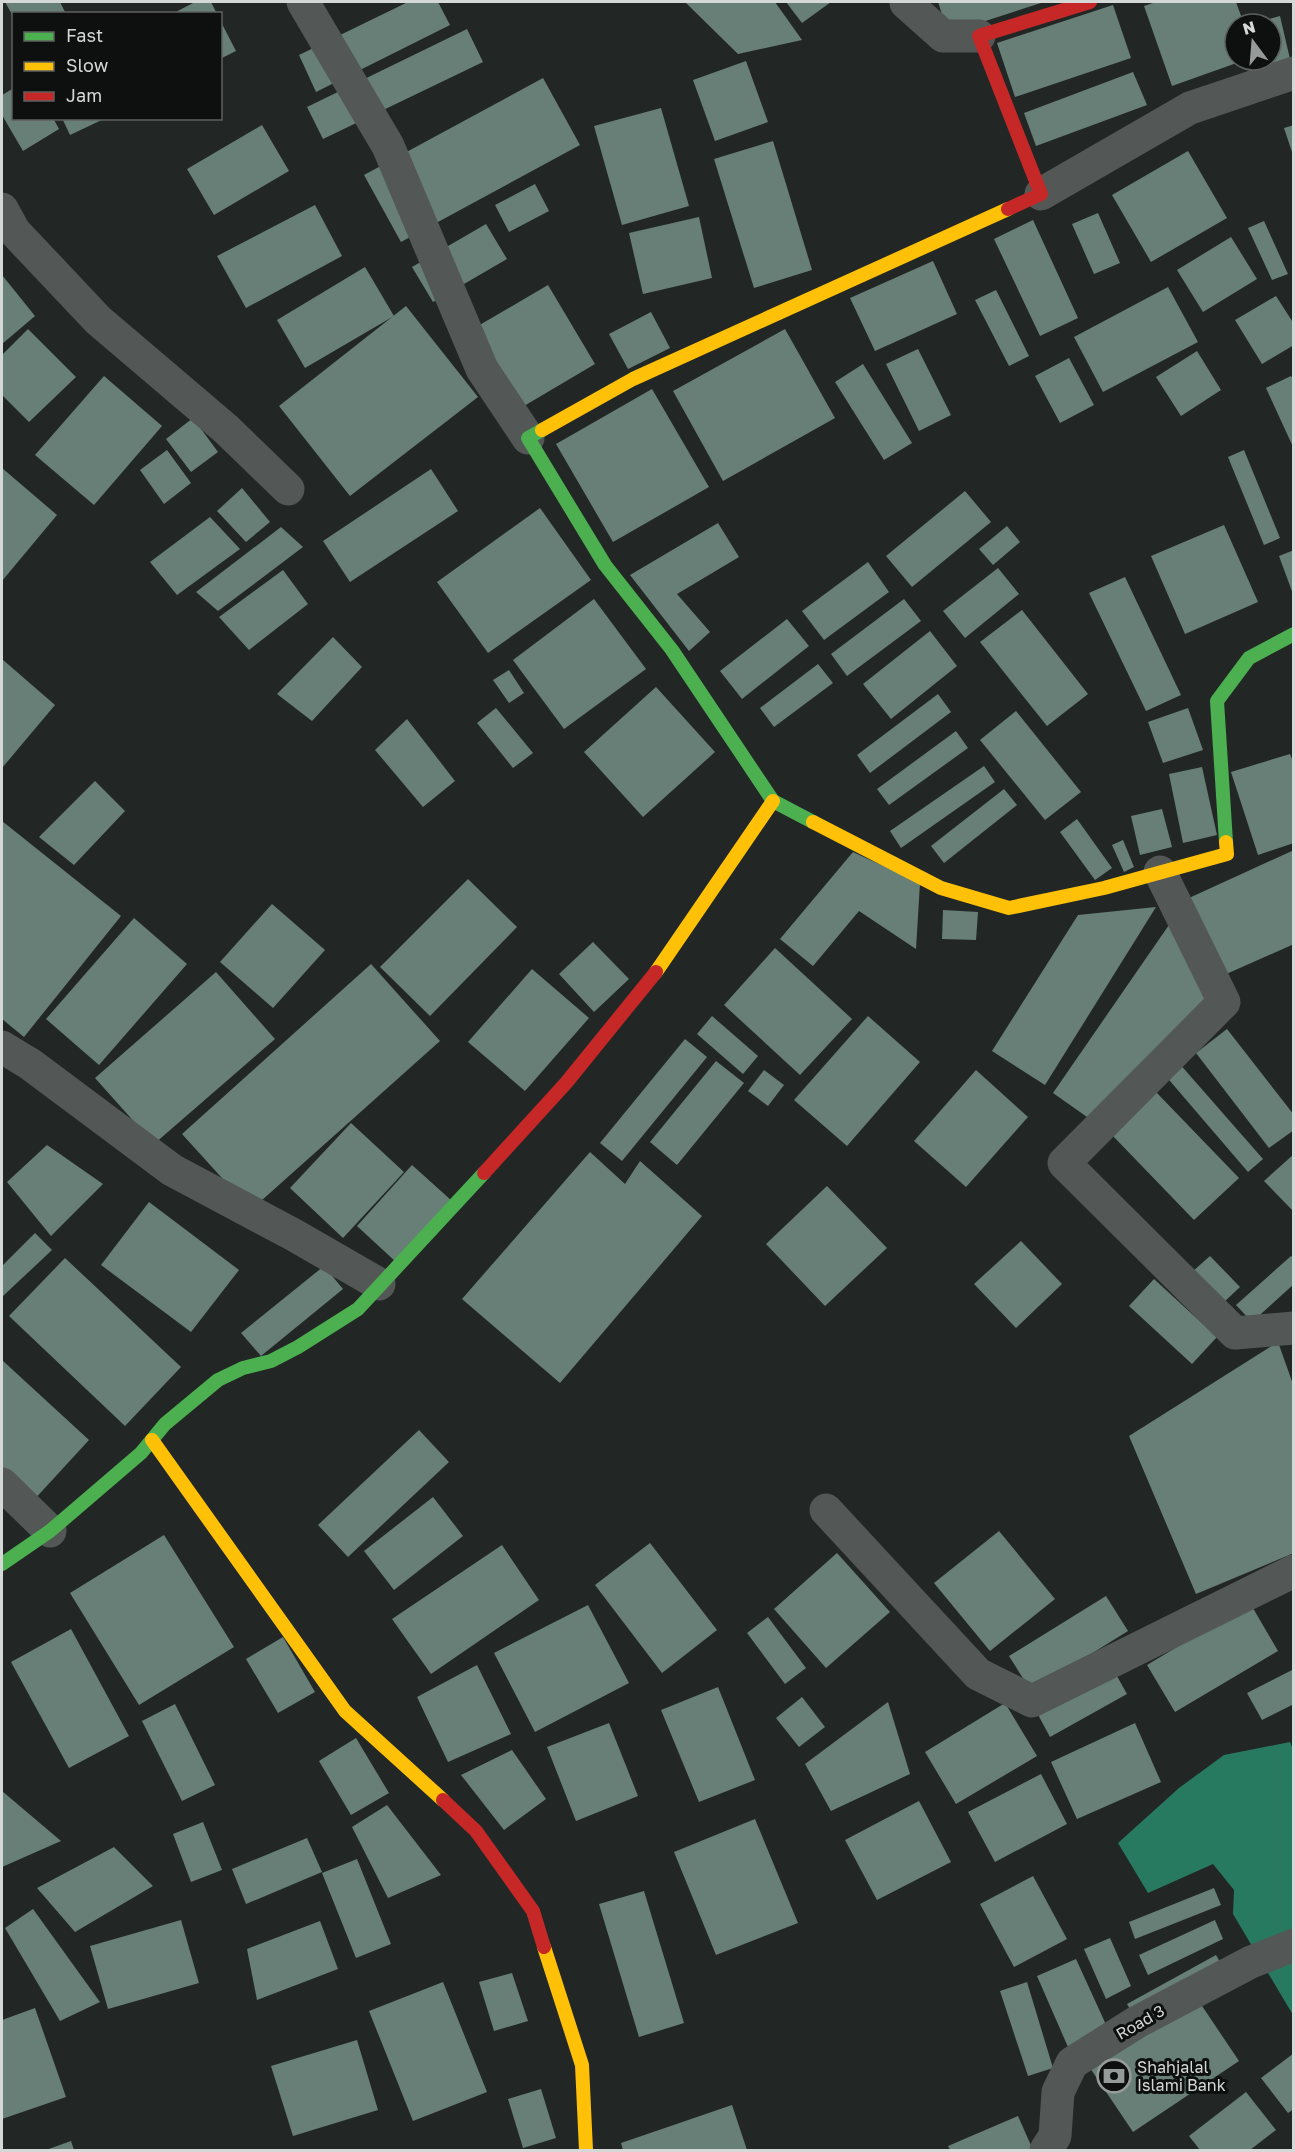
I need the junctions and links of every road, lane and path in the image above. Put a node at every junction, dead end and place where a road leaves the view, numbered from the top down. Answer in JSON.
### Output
{"nodes":[{"id":1,"x":303,"y":2,"type":"edge"},
{"id":2,"x":1090,"y":2,"type":"edge"},
{"id":3,"x":906,"y":3,"type":"edge"},
{"id":4,"x":979,"y":36,"type":"junction"},
{"id":5,"x":1293,"y":73,"type":"edge"},
{"id":6,"x":1041,"y":194,"type":"junction"},
{"id":7,"x":2,"y":209,"type":"edge"},
{"id":8,"x":528,"y":438,"type":"junction"},
{"id":9,"x":288,"y":489,"type":"dead end"},
{"id":10,"x":1293,"y":634,"type":"edge"},
{"id":11,"x":773,"y":801,"type":"junction"},
{"id":12,"x":1160,"y":872,"type":"junction"},
{"id":13,"x":2,"y":1047,"type":"edge"},
{"id":14,"x":379,"y":1284,"type":"junction"},
{"id":15,"x":1293,"y":1329,"type":"edge"},
{"id":16,"x":152,"y":1440,"type":"junction"},
{"id":17,"x":2,"y":1484,"type":"edge"},
{"id":18,"x":826,"y":1510,"type":"dead end"},
{"id":19,"x":50,"y":1531,"type":"junction"},
{"id":20,"x":2,"y":1564,"type":"edge"},
{"id":21,"x":1293,"y":1571,"type":"edge"},
{"id":22,"x":1293,"y":1945,"type":"edge"},
{"id":23,"x":586,"y":2151,"type":"edge"},
{"id":24,"x":1046,"y":2151,"type":"edge"}],
"edges":[{"from":1,"to":8,"type":"street"},
{"from":2,"to":4,"type":"street"},
{"from":3,"to":4,"type":"street"},
{"from":4,"to":6,"type":"street"},
{"from":5,"to":6,"type":"street"},
{"from":6,"to":8,"type":"street"},
{"from":7,"to":9,"type":"street"},
{"from":8,"to":11,"type":"street"},
{"from":10,"to":12,"type":"street"},
{"from":11,"to":12,"type":"street"},
{"from":11,"to":14,"type":"street"},
{"from":12,"to":15,"type":"street"},
{"from":13,"to":14,"type":"street"},
{"from":14,"to":16,"type":"street"},
{"from":16,"to":19,"type":"street"},
{"from":16,"to":23,"type":"street"},
{"from":17,"to":19,"type":"street"},
{"from":18,"to":21,"type":"street"},
{"from":19,"to":20,"type":"street"},
{"from":22,"to":24,"type":"street","name":"Road 3"}]}
